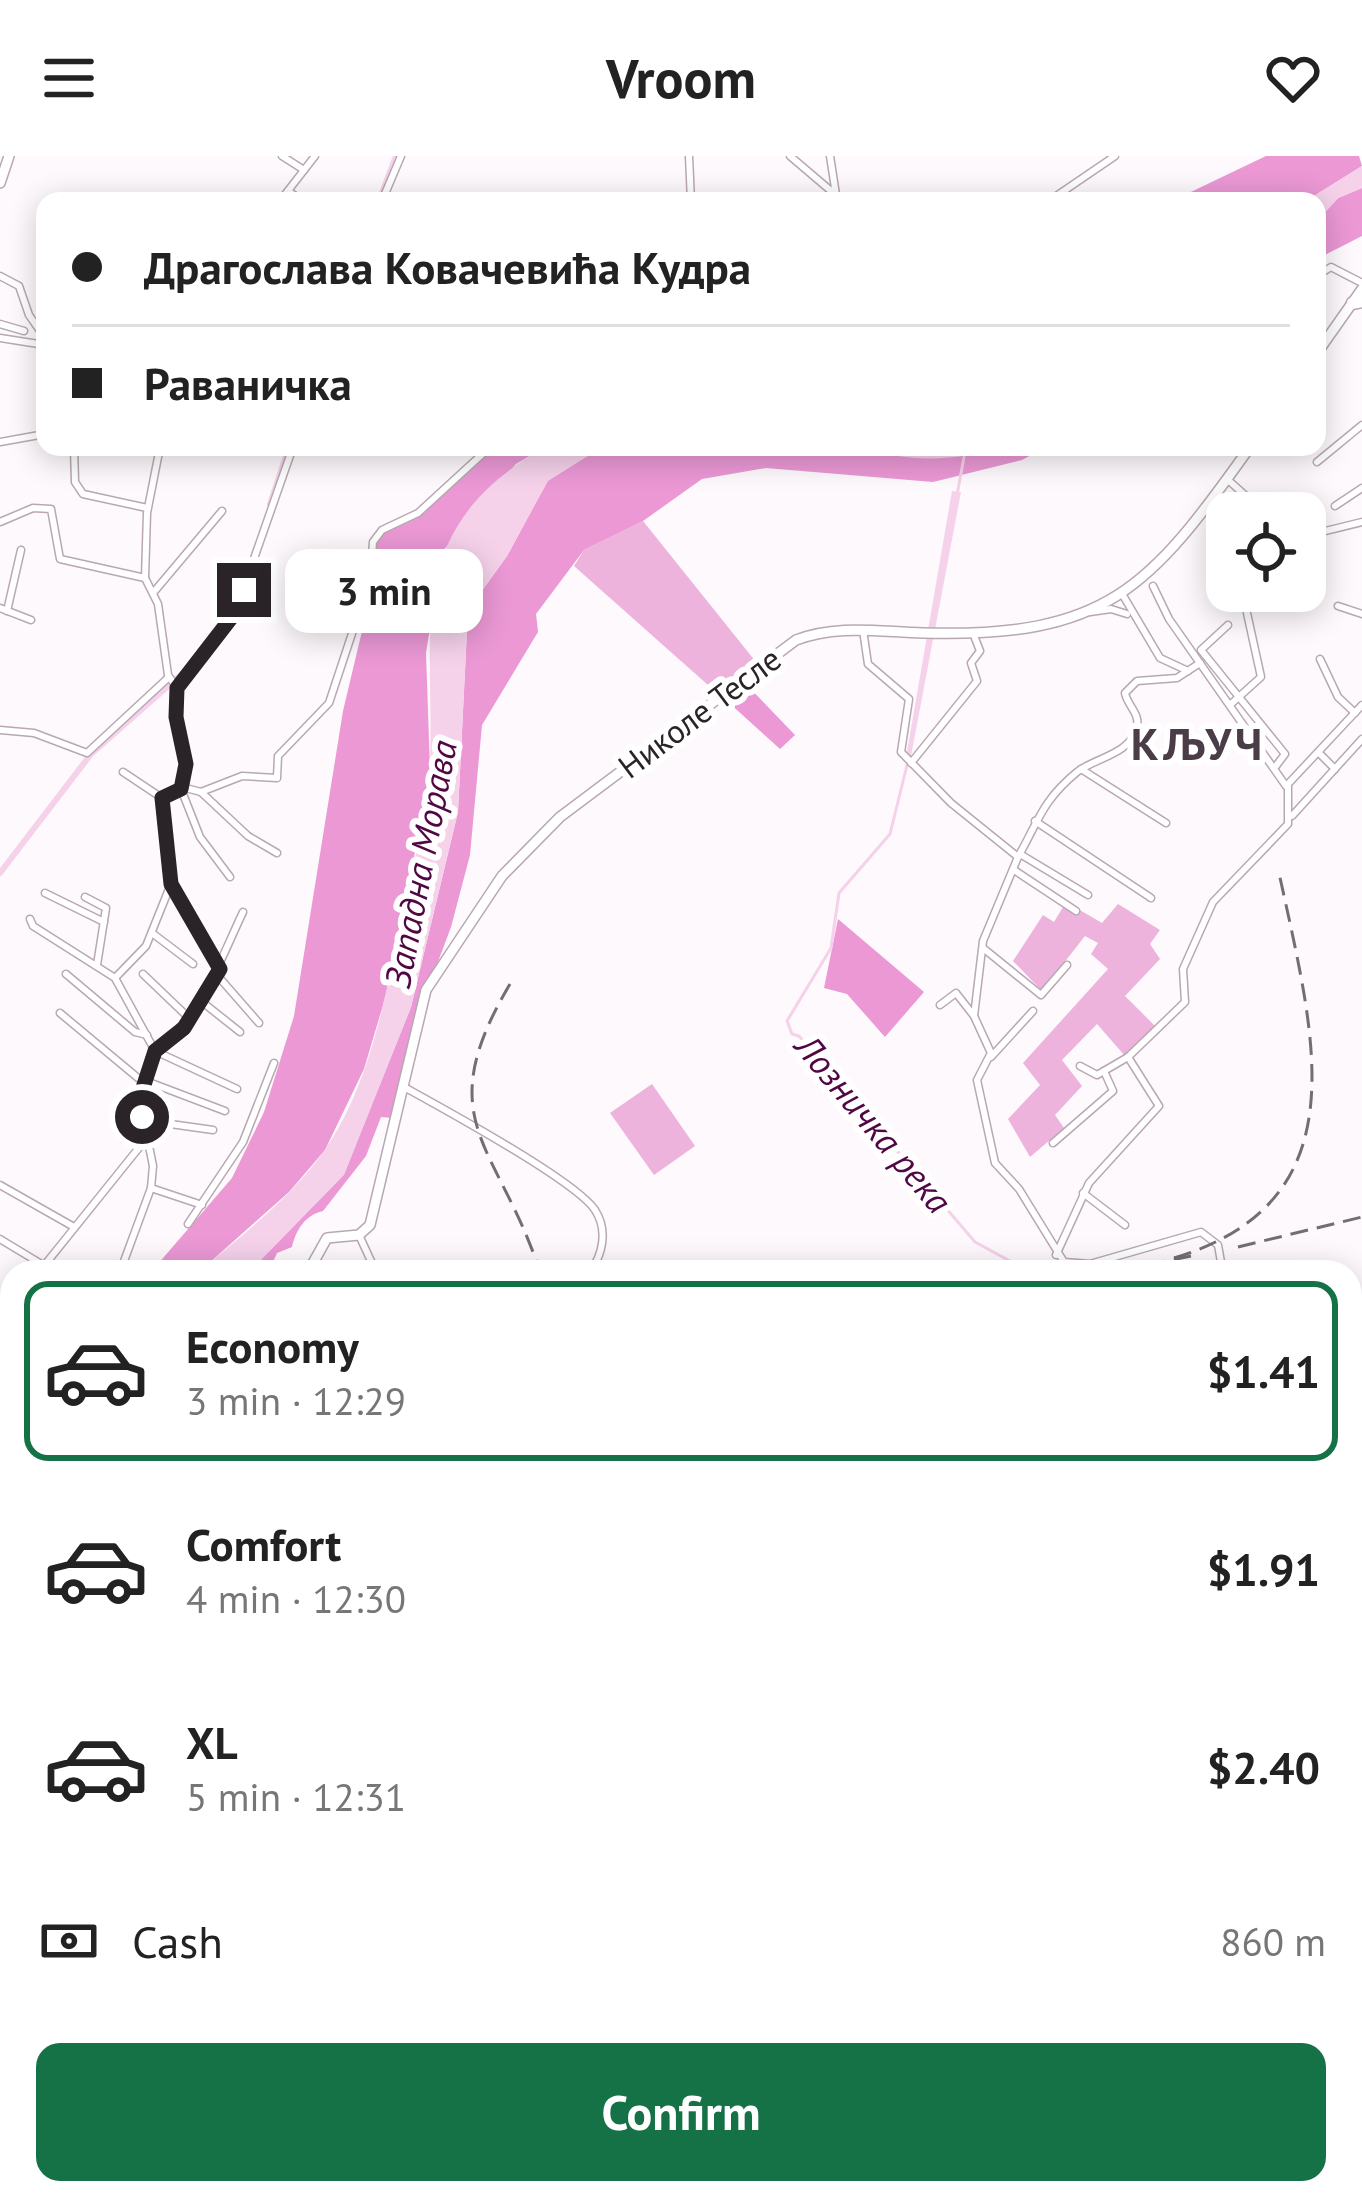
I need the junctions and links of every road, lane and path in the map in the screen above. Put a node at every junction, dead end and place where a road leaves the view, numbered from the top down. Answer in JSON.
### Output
{"nodes":[{"id":1,"x":9,"y":156,"type":"edge"},
{"id":2,"x":282,"y":156,"type":"edge"},
{"id":3,"x":315,"y":156,"type":"edge"},
{"id":4,"x":400,"y":156,"type":"edge"},
{"id":5,"x":689,"y":156,"type":"edge"},
{"id":6,"x":790,"y":156,"type":"edge"},
{"id":7,"x":830,"y":156,"type":"edge"},
{"id":8,"x":1114,"y":156,"type":"edge"},
{"id":9,"x":304,"y":170,"type":"junction"},
{"id":10,"x":0,"y":183,"type":"edge"},
{"id":11,"x":288,"y":191,"type":"edge"},
{"id":12,"x":386,"y":192,"type":"edge"},
{"id":13,"x":691,"y":192,"type":"edge"},
{"id":14,"x":830,"y":192,"type":"edge"},
{"id":15,"x":836,"y":192,"type":"edge"},
{"id":16,"x":1062,"y":192,"type":"edge"},
{"id":17,"x":1326,"y":270,"type":"edge"},
{"id":18,"x":0,"y":277,"type":"edge"},
{"id":19,"x":1362,"y":286,"type":"edge"},
{"id":20,"x":1358,"y":302,"type":"edge"},
{"id":21,"x":0,"y":324,"type":"edge"},
{"id":22,"x":36,"y":326,"type":"edge"},
{"id":23,"x":24,"y":331,"type":"dead end"},
{"id":24,"x":0,"y":338,"type":"edge"},
{"id":25,"x":36,"y":340,"type":"edge"},
{"id":26,"x":1326,"y":342,"type":"edge"},
{"id":27,"x":1362,"y":425,"type":"edge"},
{"id":28,"x":36,"y":436,"type":"edge"},
{"id":29,"x":0,"y":442,"type":"edge"},
{"id":30,"x":1326,"y":455,"type":"edge"},
{"id":31,"x":74,"y":456,"type":"edge"},
{"id":32,"x":158,"y":456,"type":"edge"},
{"id":33,"x":290,"y":456,"type":"edge"},
{"id":34,"x":480,"y":456,"type":"edge"},
{"id":35,"x":1244,"y":456,"type":"edge"},
{"id":36,"x":1324,"y":456,"type":"edge"},
{"id":37,"x":1317,"y":462,"type":"dead end"},
{"id":38,"x":1227,"y":479,"type":"junction"},
{"id":39,"x":1362,"y":488,"type":"edge"},
{"id":40,"x":1242,"y":492,"type":"edge"},
{"id":41,"x":1335,"y":506,"type":"dead end"},
{"id":42,"x":148,"y":508,"type":"junction"},
{"id":43,"x":222,"y":512,"type":"dead end"},
{"id":44,"x":0,"y":522,"type":"edge"},
{"id":45,"x":1362,"y":522,"type":"edge"},
{"id":46,"x":1326,"y":531,"type":"edge"},
{"id":47,"x":22,"y":550,"type":"dead end"},
{"id":48,"x":145,"y":578,"type":"junction"},
{"id":49,"x":1153,"y":586,"type":"dead end"},
{"id":50,"x":153,"y":593,"type":"junction"},
{"id":51,"x":1117,"y":595,"type":"junction"},
{"id":52,"x":1338,"y":606,"type":"dead end"},
{"id":53,"x":3,"y":609,"type":"edge"},
{"id":54,"x":1082,"y":613,"type":"junction"},
{"id":55,"x":1127,"y":614,"type":"junction"},
{"id":56,"x":1247,"y":614,"type":"dead end"},
{"id":57,"x":1362,"y":614,"type":"edge"},
{"id":58,"x":31,"y":620,"type":"dead end"},
{"id":59,"x":1135,"y":622,"type":"junction"},
{"id":60,"x":1228,"y":626,"type":"dead end"},
{"id":61,"x":863,"y":630,"type":"junction"},
{"id":62,"x":973,"y":633,"type":"junction"},
{"id":63,"x":1198,"y":656,"type":"junction"},
{"id":64,"x":1321,"y":659,"type":"dead end"},
{"id":65,"x":1172,"y":668,"type":"junction"},
{"id":66,"x":1189,"y":671,"type":"junction"},
{"id":67,"x":1172,"y":680,"type":"junction"},
{"id":68,"x":173,"y":683,"type":"junction"},
{"id":69,"x":1241,"y":695,"type":"junction"},
{"id":70,"x":1231,"y":704,"type":"junction"},
{"id":71,"x":1362,"y":705,"type":"edge"},
{"id":72,"x":1355,"y":713,"type":"junction"},
{"id":73,"x":0,"y":730,"type":"edge"},
{"id":74,"x":1362,"y":740,"type":"edge"},
{"id":75,"x":1319,"y":753,"type":"junction"},
{"id":76,"x":910,"y":763,"type":"junction"},
{"id":77,"x":1276,"y":766,"type":"junction"},
{"id":78,"x":1081,"y":769,"type":"junction"},
{"id":79,"x":1335,"y":769,"type":"junction"},
{"id":80,"x":123,"y":772,"type":"dead end"},
{"id":81,"x":182,"y":788,"type":"junction"},
{"id":82,"x":1287,"y":789,"type":"junction"},
{"id":83,"x":201,"y":792,"type":"junction"},
{"id":84,"x":162,"y":798,"type":"junction"},
{"id":85,"x":1292,"y":816,"type":"junction"},
{"id":86,"x":1035,"y":821,"type":"junction"},
{"id":87,"x":1166,"y":823,"type":"dead end"},
{"id":88,"x":278,"y":853,"type":"dead end"},
{"id":89,"x":1019,"y":856,"type":"junction"},
{"id":90,"x":1014,"y":869,"type":"junction"},
{"id":91,"x":230,"y":877,"type":"dead end"},
{"id":92,"x":171,"y":884,"type":"junction"},
{"id":93,"x":46,"y":893,"type":"dead end"},
{"id":94,"x":1088,"y":895,"type":"dead end"},
{"id":95,"x":86,"y":897,"type":"dead end"},
{"id":96,"x":1151,"y":898,"type":"dead end"},
{"id":97,"x":1076,"y":911,"type":"dead end"},
{"id":98,"x":243,"y":912,"type":"dead end"},
{"id":99,"x":30,"y":919,"type":"dead end"},
{"id":100,"x":104,"y":922,"type":"junction"},
{"id":101,"x":152,"y":933,"type":"junction"},
{"id":102,"x":983,"y":948,"type":"junction"},
{"id":103,"x":193,"y":964,"type":"dead end"},
{"id":104,"x":97,"y":965,"type":"junction"},
{"id":105,"x":1067,"y":965,"type":"dead end"},
{"id":106,"x":219,"y":972,"type":"junction"},
{"id":107,"x":66,"y":974,"type":"dead end"},
{"id":108,"x":143,"y":974,"type":"dead end"},
{"id":109,"x":115,"y":978,"type":"junction"},
{"id":110,"x":201,"y":1000,"type":"junction"},
{"id":111,"x":940,"y":1005,"type":"dead end"},
{"id":112,"x":1033,"y":1011,"type":"dead end"},
{"id":113,"x":60,"y":1013,"type":"dead end"},
{"id":114,"x":974,"y":1016,"type":"junction"},
{"id":115,"x":190,"y":1018,"type":"junction"},
{"id":116,"x":259,"y":1023,"type":"dead end"},
{"id":117,"x":240,"y":1032,"type":"dead end"},
{"id":118,"x":148,"y":1035,"type":"junction"},
{"id":119,"x":155,"y":1051,"type":"junction"},
{"id":120,"x":991,"y":1057,"type":"junction"},
{"id":121,"x":1128,"y":1057,"type":"junction"},
{"id":122,"x":274,"y":1063,"type":"dead end"},
{"id":123,"x":1080,"y":1066,"type":"dead end"},
{"id":124,"x":1104,"y":1071,"type":"junction"},
{"id":125,"x":146,"y":1082,"type":"junction"},
{"id":126,"x":404,"y":1088,"type":"junction"},
{"id":127,"x":237,"y":1089,"type":"dead end"},
{"id":128,"x":225,"y":1111,"type":"dead end"},
{"id":129,"x":142,"y":1120,"type":"junction"},
{"id":130,"x":212,"y":1130,"type":"dead end"},
{"id":131,"x":146,"y":1138,"type":"junction"},
{"id":132,"x":1053,"y":1143,"type":"dead end"},
{"id":133,"x":0,"y":1185,"type":"edge"},
{"id":134,"x":151,"y":1188,"type":"junction"},
{"id":135,"x":1083,"y":1193,"type":"junction"},
{"id":136,"x":202,"y":1204,"type":"junction"},
{"id":137,"x":188,"y":1224,"type":"dead end"},
{"id":138,"x":1125,"y":1225,"type":"dead end"},
{"id":139,"x":74,"y":1227,"type":"junction"},
{"id":140,"x":358,"y":1235,"type":"junction"},
{"id":141,"x":0,"y":1239,"type":"edge"},
{"id":142,"x":1056,"y":1256,"type":"junction"},
{"id":143,"x":29,"y":1260,"type":"edge"},
{"id":144,"x":48,"y":1260,"type":"edge"},
{"id":145,"x":124,"y":1260,"type":"edge"},
{"id":146,"x":315,"y":1260,"type":"edge"},
{"id":147,"x":370,"y":1260,"type":"edge"},
{"id":148,"x":594,"y":1260,"type":"edge"},
{"id":149,"x":1062,"y":1260,"type":"edge"},
{"id":150,"x":1103,"y":1260,"type":"edge"},
{"id":151,"x":1221,"y":1260,"type":"edge"}],
"edges":[{"from":1,"to":10,"type":"street"},
{"from":2,"to":9,"type":"street"},
{"from":3,"to":9,"type":"street"},
{"from":4,"to":12,"type":"street"},
{"from":5,"to":13,"type":"street"},
{"from":6,"to":14,"type":"street"},
{"from":7,"to":15,"type":"street"},
{"from":8,"to":16,"type":"street"},
{"from":9,"to":11,"type":"street"},
{"from":17,"to":19,"type":"street"},
{"from":18,"to":22,"type":"street"},
{"from":19,"to":20,"type":"street"},
{"from":20,"to":26,"type":"street"},
{"from":21,"to":23,"type":"street"},
{"from":24,"to":25,"type":"street"},
{"from":27,"to":30,"type":"street"},
{"from":28,"to":29,"type":"street"},
{"from":31,"to":42,"type":"street"},
{"from":32,"to":42,"type":"street"},
{"from":33,"to":68,"type":"street"},
{"from":34,"to":83,"type":"street"},
{"from":35,"to":38,"type":"street","name":"Николе Тесле"},
{"from":36,"to":37,"type":"street"},
{"from":38,"to":40,"type":"street"},
{"from":38,"to":51,"type":"street","name":"Николе Тесле"},
{"from":39,"to":41,"type":"street"},
{"from":42,"to":48,"type":"street"},
{"from":43,"to":50,"type":"street"},
{"from":44,"to":48,"type":"street"},
{"from":45,"to":46,"type":"street"},
{"from":47,"to":53,"type":"street"},
{"from":48,"to":50,"type":"street"},
{"from":49,"to":63,"type":"street"},
{"from":50,"to":68,"type":"street"},
{"from":51,"to":54,"type":"street","name":"Николе Тесле"},
{"from":51,"to":55,"type":"street"},
{"from":51,"to":59,"type":"street"},
{"from":52,"to":57,"type":"street"},
{"from":53,"to":58,"type":"street"},
{"from":54,"to":55,"type":"street"},
{"from":54,"to":62,"type":"street","name":"Николе Тесле"},
{"from":55,"to":59,"type":"street"},
{"from":56,"to":69,"type":"street"},
{"from":59,"to":65,"type":"street"},
{"from":60,"to":63,"type":"street"},
{"from":61,"to":62,"type":"street","name":"Николе Тесле"},
{"from":61,"to":76,"type":"street"},
{"from":61,"to":126,"type":"street","name":"Николе Тесле"},
{"from":62,"to":76,"type":"street"},
{"from":63,"to":66,"type":"street"},
{"from":63,"to":69,"type":"street"},
{"from":63,"to":70,"type":"street"},
{"from":64,"to":72,"type":"street"},
{"from":65,"to":66,"type":"street"},
{"from":65,"to":67,"type":"street"},
{"from":66,"to":67,"type":"street"},
{"from":67,"to":78,"type":"street"},
{"from":68,"to":73,"type":"street"},
{"from":68,"to":81,"type":"street"},
{"from":69,"to":70,"type":"street"},
{"from":69,"to":77,"type":"street"},
{"from":70,"to":77,"type":"street"},
{"from":71,"to":72,"type":"street"},
{"from":72,"to":75,"type":"street"},
{"from":74,"to":79,"type":"street"},
{"from":75,"to":79,"type":"street"},
{"from":75,"to":82,"type":"street"},
{"from":76,"to":89,"type":"street"},
{"from":77,"to":82,"type":"street"},
{"from":78,"to":86,"type":"street"},
{"from":78,"to":87,"type":"street"},
{"from":79,"to":85,"type":"street"},
{"from":80,"to":84,"type":"street"},
{"from":81,"to":83,"type":"street"},
{"from":81,"to":84,"type":"street"},
{"from":81,"to":91,"type":"street"},
{"from":82,"to":85,"type":"street"},
{"from":83,"to":88,"type":"street"},
{"from":84,"to":92,"type":"street"},
{"from":85,"to":121,"type":"street"},
{"from":86,"to":89,"type":"street"},
{"from":86,"to":96,"type":"street"},
{"from":89,"to":90,"type":"street"},
{"from":89,"to":94,"type":"street"},
{"from":90,"to":97,"type":"street"},
{"from":90,"to":102,"type":"street"},
{"from":92,"to":101,"type":"street"},
{"from":92,"to":106,"type":"street"},
{"from":93,"to":100,"type":"street"},
{"from":95,"to":100,"type":"street"},
{"from":98,"to":106,"type":"street"},
{"from":99,"to":104,"type":"street"},
{"from":100,"to":104,"type":"street"},
{"from":101,"to":103,"type":"street"},
{"from":101,"to":109,"type":"street"},
{"from":102,"to":105,"type":"street"},
{"from":102,"to":114,"type":"street"},
{"from":104,"to":109,"type":"street"},
{"from":106,"to":110,"type":"street"},
{"from":106,"to":116,"type":"street"},
{"from":107,"to":118,"type":"street"},
{"from":108,"to":115,"type":"street"},
{"from":109,"to":118,"type":"street"},
{"from":110,"to":115,"type":"street"},
{"from":110,"to":117,"type":"street"},
{"from":111,"to":114,"type":"street"},
{"from":112,"to":120,"type":"street"},
{"from":113,"to":125,"type":"street"},
{"from":114,"to":120,"type":"street"},
{"from":115,"to":119,"type":"street"},
{"from":118,"to":119,"type":"street"},
{"from":119,"to":125,"type":"street"},
{"from":119,"to":127,"type":"street"},
{"from":120,"to":142,"type":"street"},
{"from":121,"to":124,"type":"street"},
{"from":121,"to":135,"type":"street"},
{"from":122,"to":136,"type":"street"},
{"from":123,"to":124,"type":"street"},
{"from":124,"to":132,"type":"street"},
{"from":125,"to":128,"type":"street"},
{"from":125,"to":129,"type":"street"},
{"from":126,"to":140,"type":"street","name":"Николе Тесле"},
{"from":126,"to":148,"type":"street"},
{"from":129,"to":130,"type":"street"},
{"from":129,"to":131,"type":"street"},
{"from":131,"to":134,"type":"street"},
{"from":131,"to":139,"type":"street"},
{"from":133,"to":139,"type":"street"},
{"from":134,"to":136,"type":"street"},
{"from":134,"to":145,"type":"street"},
{"from":135,"to":138,"type":"street"},
{"from":135,"to":142,"type":"street"},
{"from":136,"to":137,"type":"street"},
{"from":139,"to":144,"type":"street"},
{"from":140,"to":146,"type":"street"},
{"from":140,"to":147,"type":"street"},
{"from":141,"to":143,"type":"street"},
{"from":142,"to":149,"type":"street"},
{"from":150,"to":151,"type":"street"}]}
